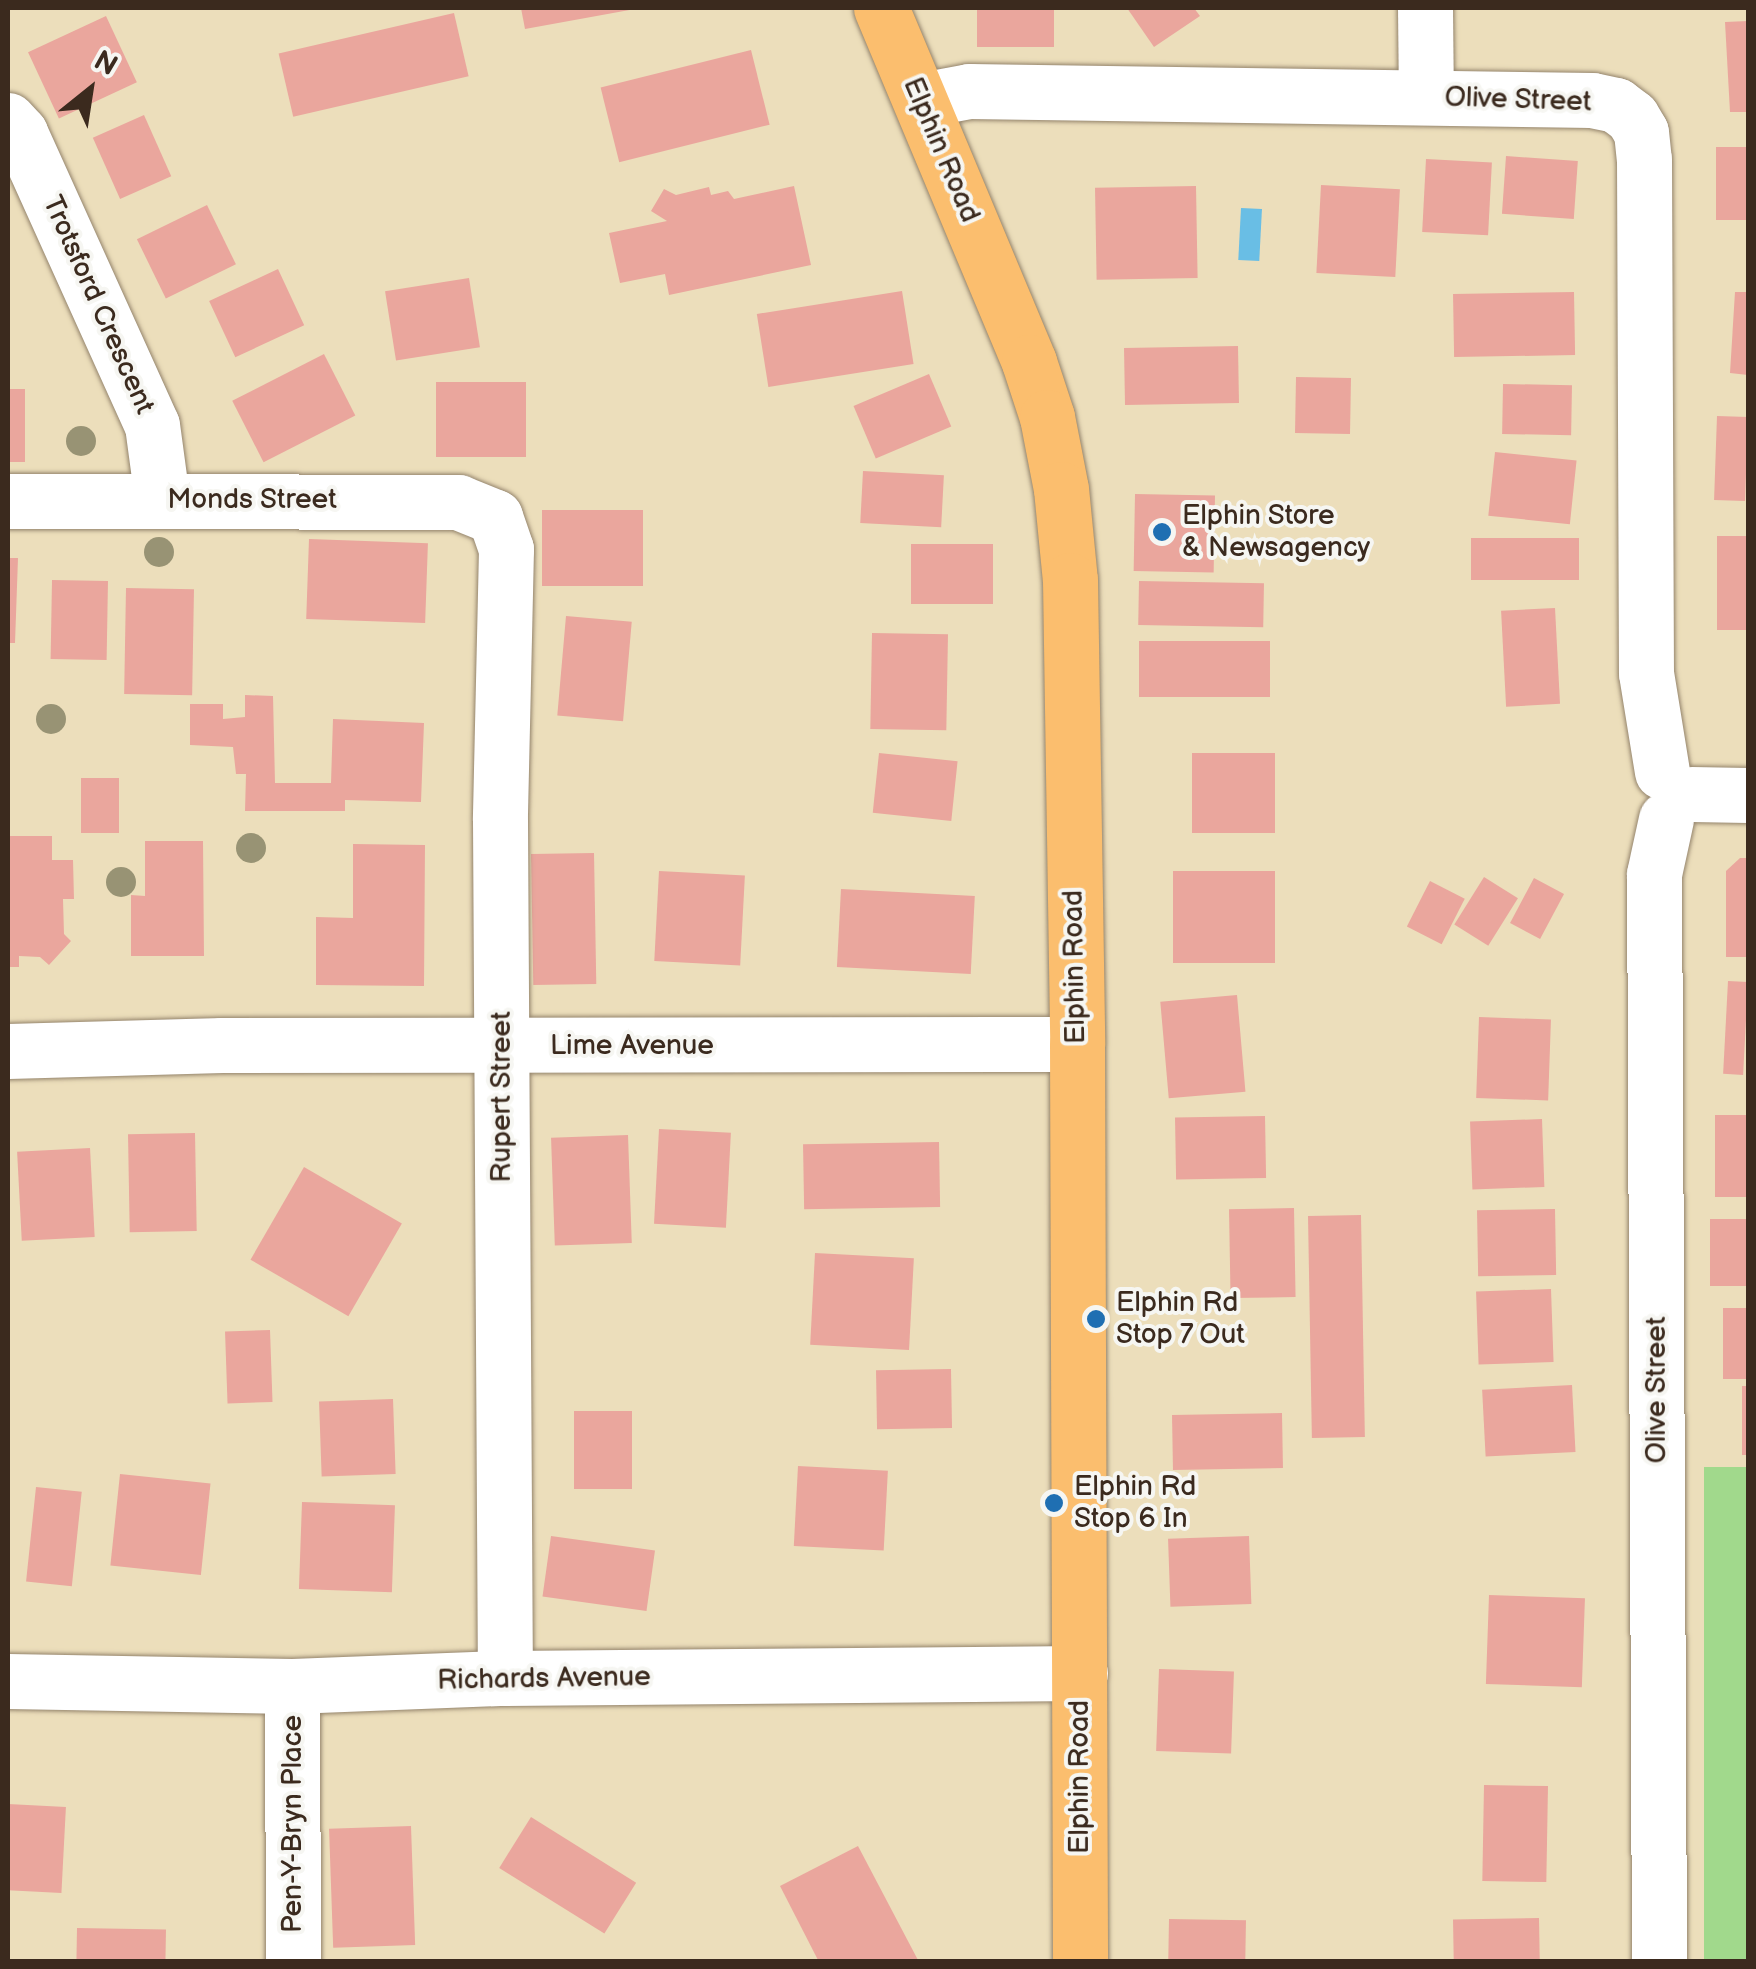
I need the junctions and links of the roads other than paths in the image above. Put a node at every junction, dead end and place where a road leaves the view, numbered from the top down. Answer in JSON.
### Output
{"nodes":[{"id":1,"x":881,"y":8,"type":"edge"},
{"id":2,"x":1425,"y":8,"type":"edge"},
{"id":3,"x":1426,"y":97,"type":"junction"},
{"id":4,"x":921,"y":100,"type":"junction"},
{"id":5,"x":8,"y":120,"type":"edge"},
{"id":6,"x":162,"y":500,"type":"junction"},
{"id":7,"x":8,"y":501,"type":"edge"},
{"id":8,"x":494,"y":517,"type":"joint"},
{"id":9,"x":1673,"y":795,"type":"junction"},
{"id":10,"x":1748,"y":795,"type":"edge"},
{"id":11,"x":1077,"y":1044,"type":"junction"},
{"id":12,"x":501,"y":1046,"type":"junction"},
{"id":13,"x":8,"y":1050,"type":"edge"},
{"id":14,"x":1080,"y":1673,"type":"junction"},
{"id":15,"x":506,"y":1678,"type":"junction"},
{"id":16,"x":8,"y":1681,"type":"edge"},
{"id":17,"x":292,"y":1686,"type":"junction"},
{"id":18,"x":293,"y":1962,"type":"edge"},
{"id":19,"x":1080,"y":1962,"type":"edge"},
{"id":20,"x":1659,"y":1962,"type":"edge"}],
"edges":[{"from":1,"to":4,"type":"highway","name":"Elphin Road"},
{"from":2,"to":3,"type":"street"},
{"from":3,"to":4,"type":"street","name":"Olive Street"},
{"from":3,"to":9,"type":"street","name":"Olive Street"},
{"from":4,"to":11,"type":"highway","name":"Elphin Road"},
{"from":5,"to":6,"type":"street","name":"Trotsford Crescent"},
{"from":6,"to":7,"type":"street","name":"Monds Street"},
{"from":6,"to":8,"type":"street","name":"Monds Street"},
{"from":8,"to":12,"type":"street","name":"Rupert Street"},
{"from":9,"to":10,"type":"street"},
{"from":9,"to":20,"type":"street","name":"Olive Street"},
{"from":11,"to":12,"type":"street","name":"Lime Avenue"},
{"from":11,"to":14,"type":"highway","name":"Elphin Road"},
{"from":12,"to":13,"type":"street","name":"Lime Avenue"},
{"from":12,"to":15,"type":"street","name":"Rupert Street"},
{"from":14,"to":15,"type":"street","name":"Richards Avenue"},
{"from":14,"to":19,"type":"highway","name":"Elphin Road"},
{"from":15,"to":17,"type":"street","name":"Richards Avenue"},
{"from":16,"to":17,"type":"street","name":"Richards Avenue"},
{"from":17,"to":18,"type":"street","name":"Pen-Y-Bryn Place"}]}
